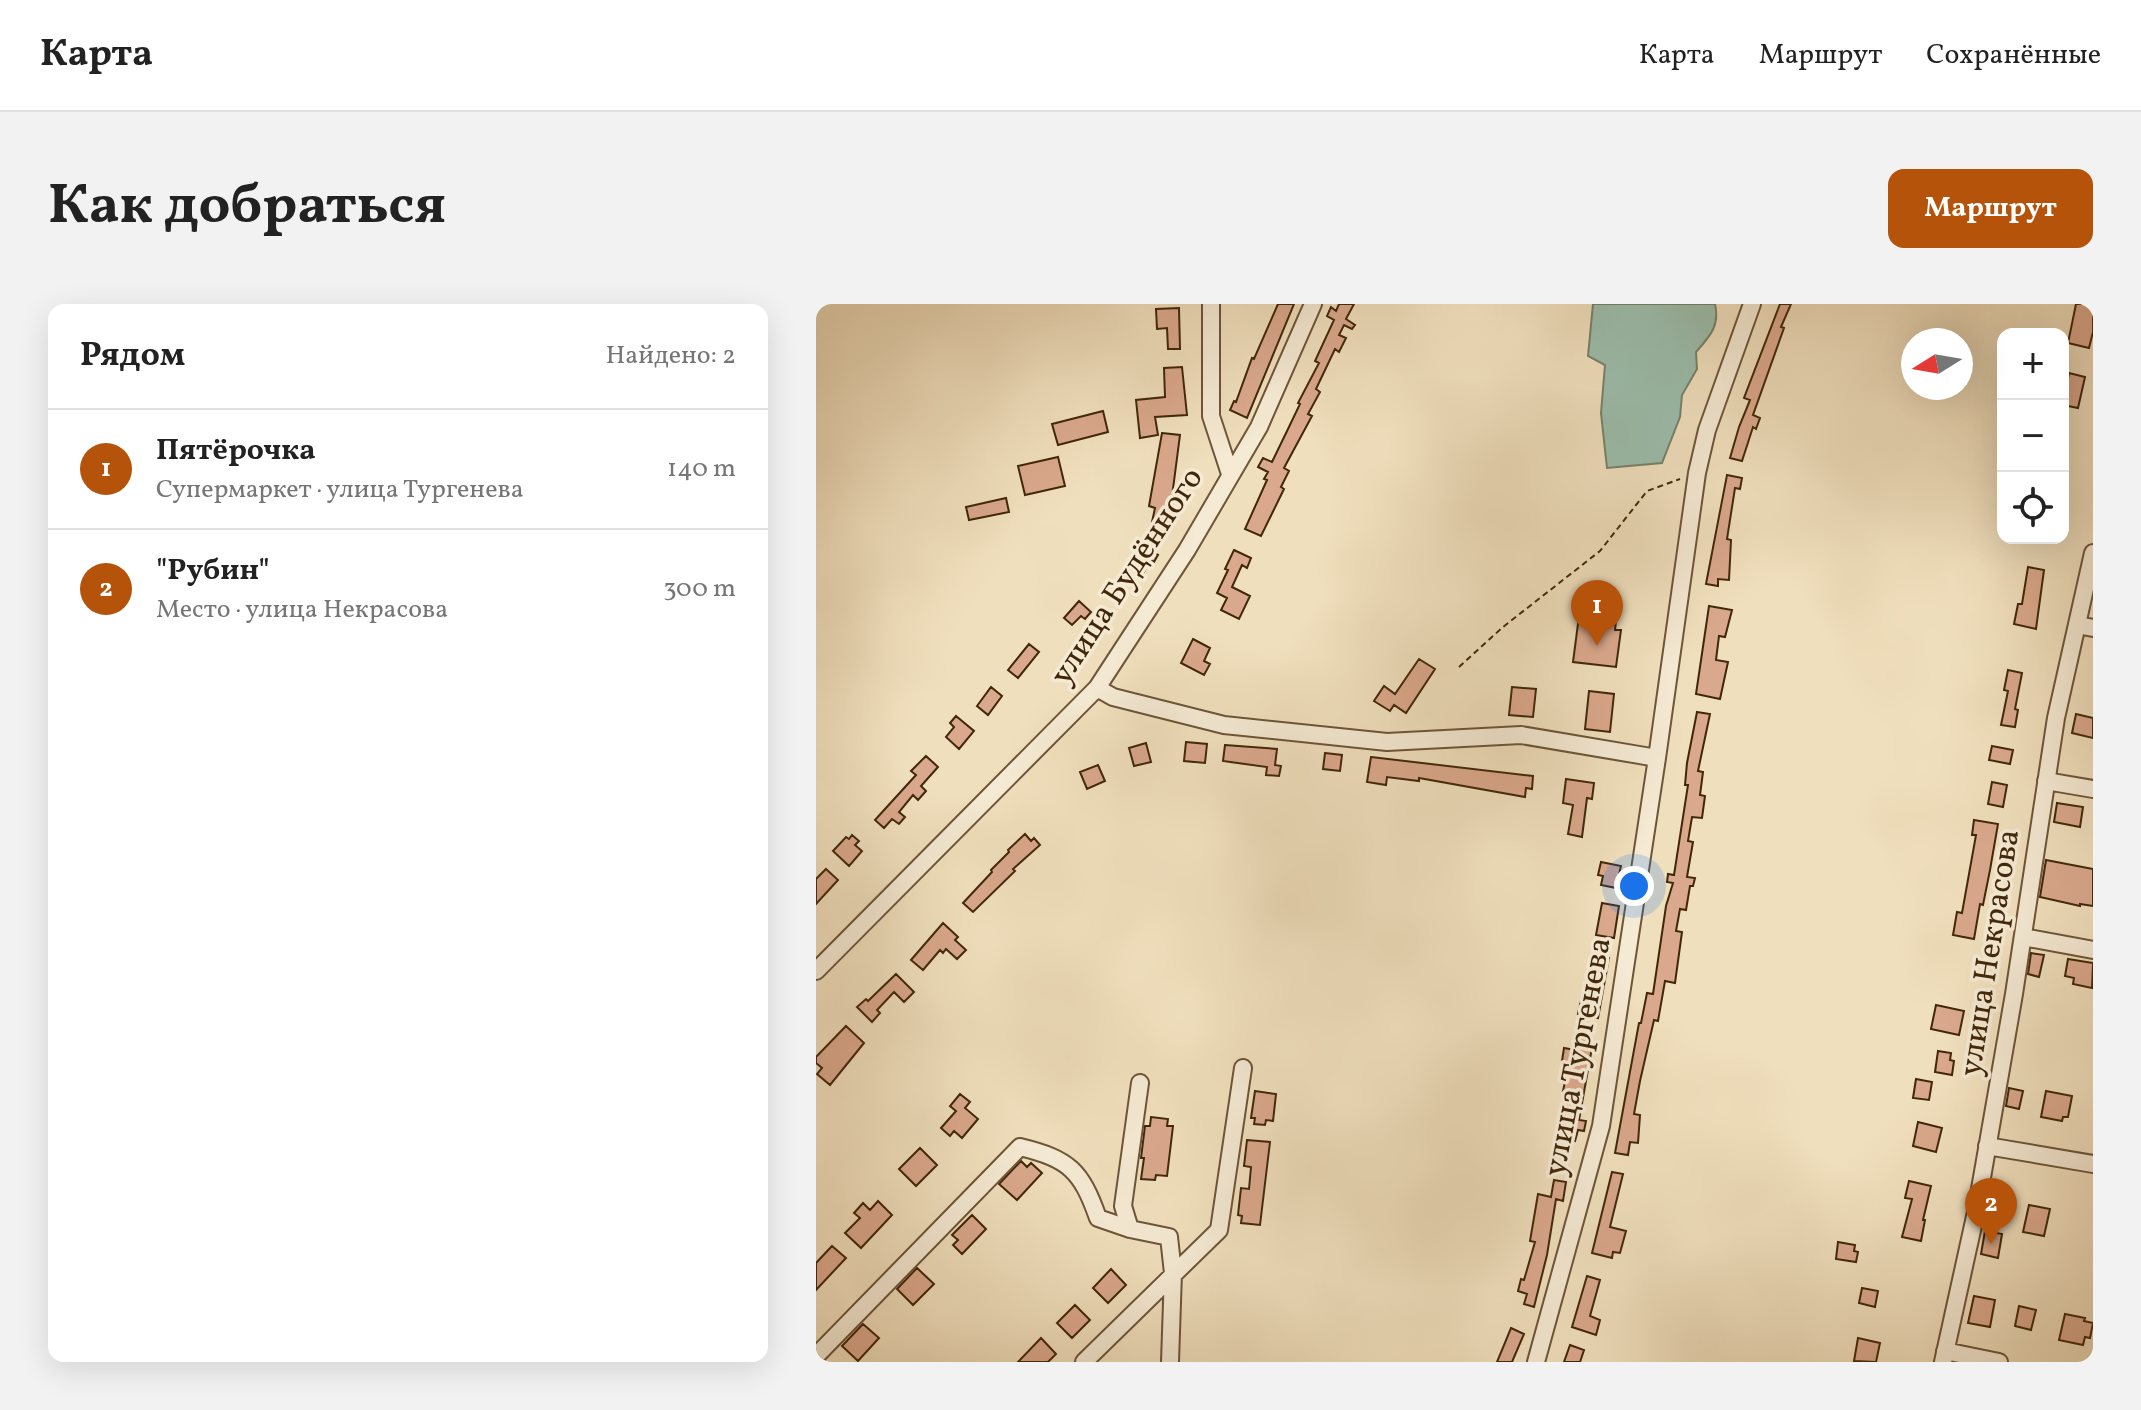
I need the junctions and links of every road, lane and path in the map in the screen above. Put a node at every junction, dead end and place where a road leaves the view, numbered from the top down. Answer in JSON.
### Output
{"nodes":[{"id":1,"x":1211,"y":304,"type":"edge"},
{"id":2,"x":1313,"y":304,"type":"edge"},
{"id":3,"x":1752,"y":304,"type":"edge"},
{"id":4,"x":1697,"y":473,"type":"junction"},
{"id":5,"x":1230,"y":474,"type":"junction"},
{"id":6,"x":2093,"y":553,"type":"edge"},
{"id":7,"x":2085,"y":626,"type":"edge"},
{"id":8,"x":1459,"y":667,"type":"dead end"},
{"id":9,"x":1097,"y":688,"type":"junction"},
{"id":10,"x":1657,"y":758,"type":"junction"},
{"id":11,"x":2046,"y":781,"type":"junction"},
{"id":12,"x":2093,"y":789,"type":"edge"},
{"id":13,"x":2023,"y":937,"type":"junction"},
{"id":14,"x":2093,"y":950,"type":"edge"},
{"id":15,"x":816,"y":971,"type":"edge"},
{"id":16,"x":1243,"y":1068,"type":"dead end"},
{"id":17,"x":1140,"y":1083,"type":"dead end"},
{"id":18,"x":1987,"y":1146,"type":"junction"},
{"id":19,"x":2093,"y":1164,"type":"edge"},
{"id":20,"x":1130,"y":1229,"type":"junction"},
{"id":21,"x":1173,"y":1273,"type":"junction"},
{"id":22,"x":816,"y":1356,"type":"edge"},
{"id":23,"x":1944,"y":1357,"type":"edge"},
{"id":24,"x":1084,"y":1362,"type":"edge"},
{"id":25,"x":1170,"y":1362,"type":"edge"},
{"id":26,"x":1536,"y":1362,"type":"edge"},
{"id":27,"x":1999,"y":1362,"type":"edge"}],
"edges":[{"from":1,"to":5,"type":"street","name":"улица Будённого"},
{"from":2,"to":5,"type":"street"},
{"from":3,"to":4,"type":"street","name":"улица Тургенева"},
{"from":4,"to":8,"type":"path"},
{"from":4,"to":10,"type":"street","name":"улица Тургенева"},
{"from":5,"to":9,"type":"street","name":"улица Будённого"},
{"from":6,"to":7,"type":"street","name":"улица Некрасова"},
{"from":7,"to":11,"type":"street","name":"улица Некрасова"},
{"from":9,"to":10,"type":"street"},
{"from":9,"to":15,"type":"street","name":"улица Будённого"},
{"from":10,"to":26,"type":"street","name":"улица Тургенева"},
{"from":11,"to":12,"type":"street"},
{"from":11,"to":13,"type":"street","name":"улица Некрасова"},
{"from":13,"to":14,"type":"street"},
{"from":13,"to":18,"type":"street","name":"улица Некрасова"},
{"from":16,"to":21,"type":"street"},
{"from":17,"to":20,"type":"street"},
{"from":18,"to":19,"type":"street"},
{"from":18,"to":23,"type":"street","name":"улица Некрасова"},
{"from":20,"to":21,"type":"street"},
{"from":20,"to":22,"type":"street"},
{"from":21,"to":24,"type":"street"},
{"from":21,"to":25,"type":"street"},
{"from":23,"to":27,"type":"street"}]}
